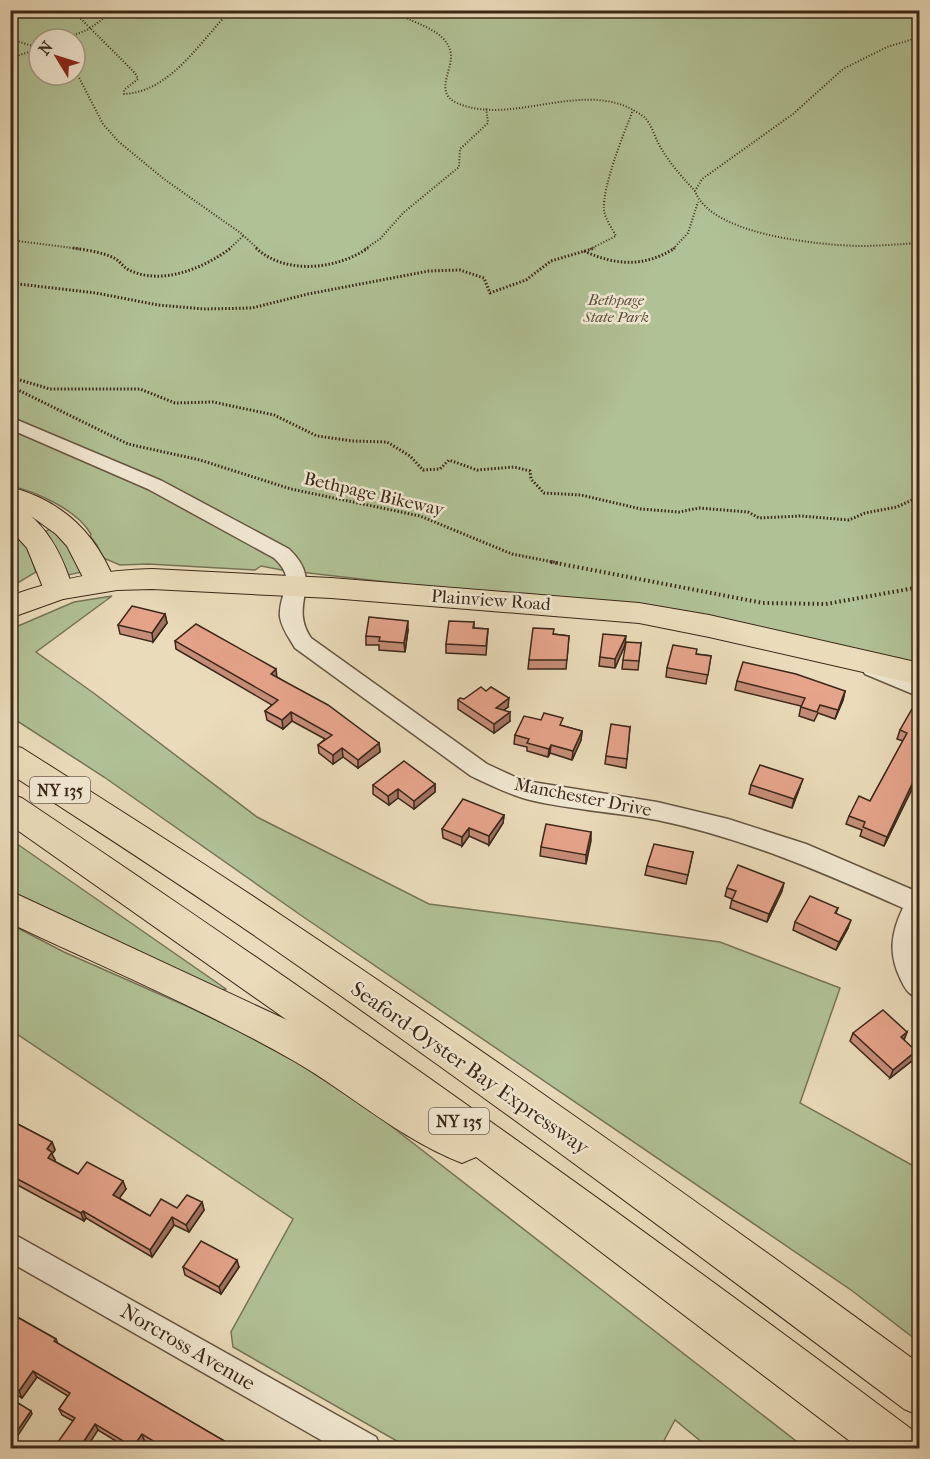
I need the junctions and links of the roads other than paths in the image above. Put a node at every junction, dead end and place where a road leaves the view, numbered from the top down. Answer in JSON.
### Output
{"nodes":[{"id":1,"x":10,"y":422,"type":"edge"},
{"id":2,"x":10,"y":496,"type":"edge"},
{"id":3,"x":10,"y":515,"type":"edge"},
{"id":4,"x":100,"y":582,"type":"junction"},
{"id":5,"x":298,"y":585,"type":"junction"},
{"id":6,"x":58,"y":590,"type":"junction"},
{"id":7,"x":10,"y":608,"type":"edge"},
{"id":8,"x":850,"y":659,"type":"junction"},
{"id":9,"x":920,"y":674,"type":"edge"},
{"id":10,"x":920,"y":688,"type":"edge"},
{"id":11,"x":10,"y":757,"type":"edge"},
{"id":12,"x":10,"y":807,"type":"edge"},
{"id":13,"x":918,"y":901,"type":"edge"},
{"id":14,"x":10,"y":906,"type":"edge"},
{"id":15,"x":920,"y":988,"type":"edge"},
{"id":16,"x":575,"y":1207,"type":"junction"},
{"id":17,"x":10,"y":1246,"type":"edge"},
{"id":18,"x":920,"y":1393,"type":"edge"},
{"id":19,"x":365,"y":1449,"type":"edge"},
{"id":20,"x":897,"y":1449,"type":"edge"}],
"edges":[{"from":1,"to":5,"type":"street"},
{"from":2,"to":4,"type":"main road"},
{"from":3,"to":6,"type":"main road"},
{"from":4,"to":5,"type":"main road","name":"Plainview Road"},
{"from":4,"to":6,"type":"main road","name":"Plainview Road"},
{"from":5,"to":8,"type":"main road","name":"Plainview Road"},
{"from":5,"to":13,"type":"street","name":"Manchester Drive"},
{"from":6,"to":7,"type":"main road","name":"Plainview Road"},
{"from":8,"to":9,"type":"main road","name":"Plainview Road"},
{"from":8,"to":10,"type":"street"},
{"from":11,"to":18,"type":"main road","name":"Seaford-Oyster Bay Expressway","number":"NY 135"},
{"from":12,"to":16,"type":"main road","number":"NY 135"},
{"from":13,"to":15,"type":"street"},
{"from":14,"to":16,"type":"main road"},
{"from":16,"to":20,"type":"main road","number":"NY 135"},
{"from":17,"to":19,"type":"street","name":"Norcross Avenue"}]}
